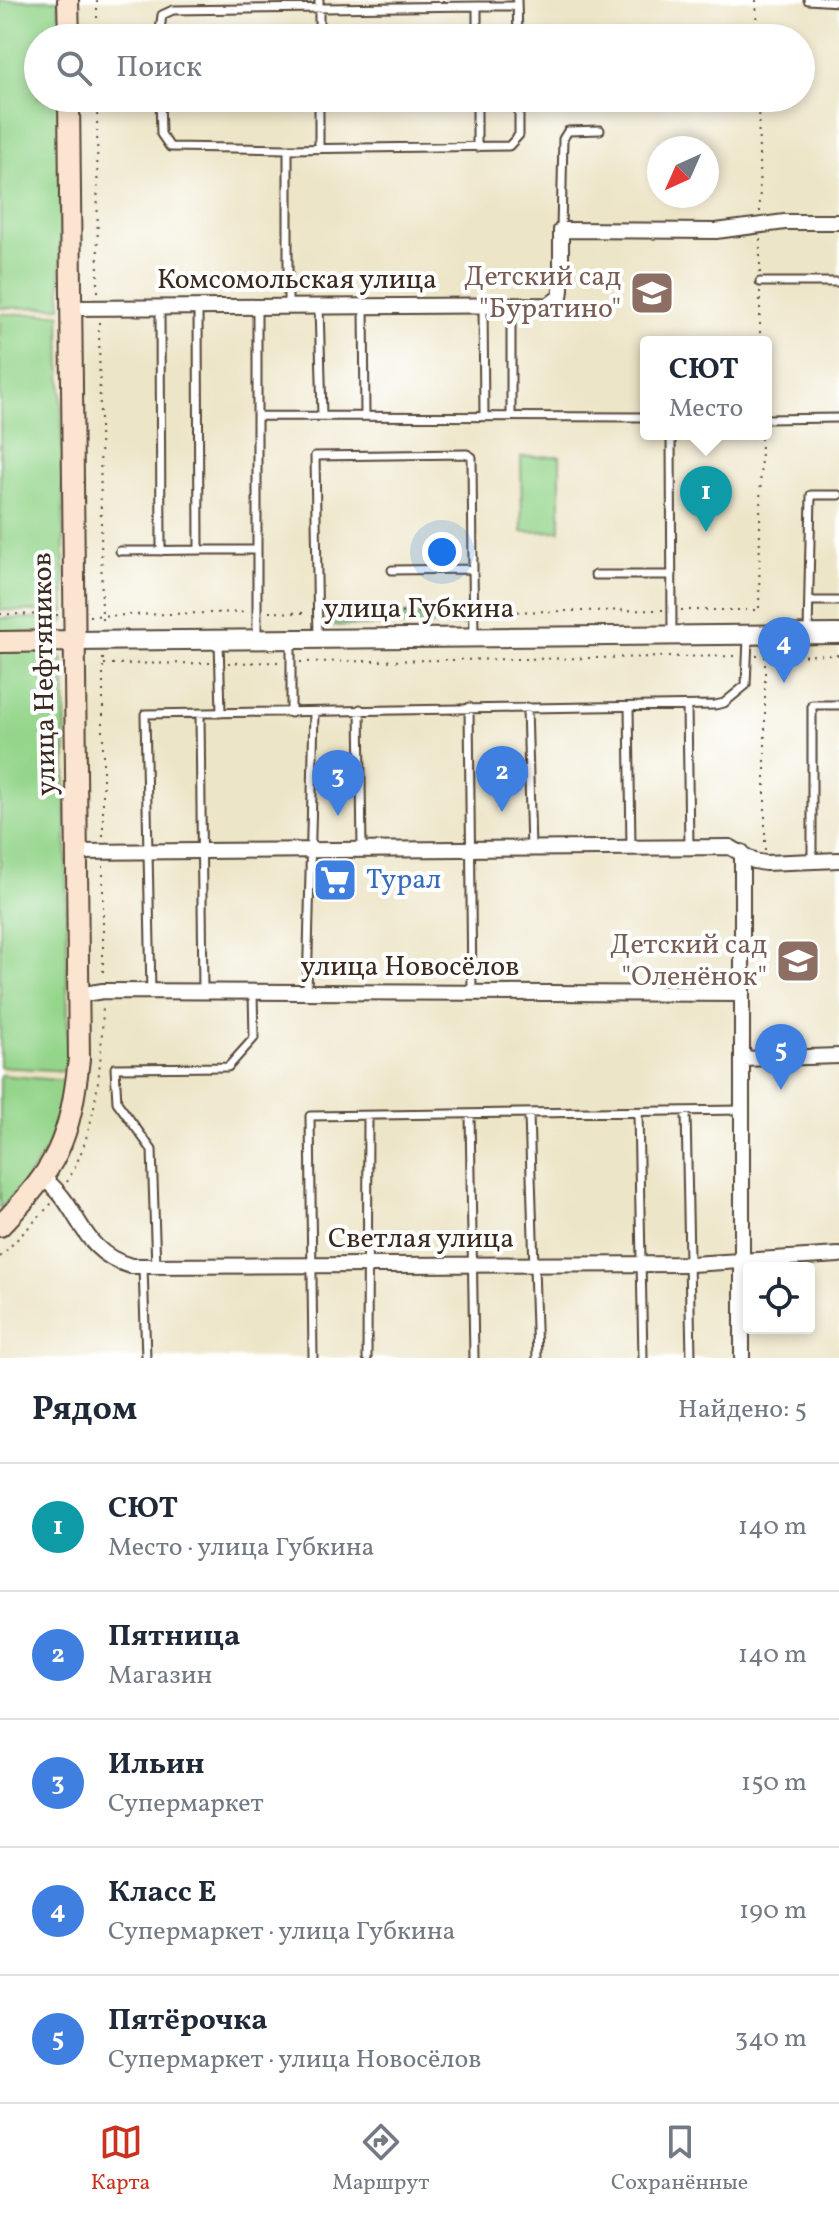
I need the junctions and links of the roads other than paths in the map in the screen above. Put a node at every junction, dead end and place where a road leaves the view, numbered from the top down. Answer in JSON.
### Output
{"nodes":[{"id":1,"x":68,"y":0,"type":"edge"},
{"id":2,"x":808,"y":0,"type":"edge"},
{"id":3,"x":839,"y":2,"type":"edge"},
{"id":4,"x":517,"y":3,"type":"edge"},
{"id":5,"x":319,"y":4,"type":"edge"},
{"id":6,"x":477,"y":6,"type":"junction"},
{"id":7,"x":69,"y":24,"type":"edge"},
{"id":8,"x":161,"y":24,"type":"edge"},
{"id":9,"x":477,"y":24,"type":"edge"},
{"id":10,"x":518,"y":24,"type":"edge"},
{"id":11,"x":69,"y":112,"type":"edge"},
{"id":12,"x":160,"y":112,"type":"edge"},
{"id":13,"x":319,"y":112,"type":"edge"},
{"id":14,"x":477,"y":112,"type":"edge"},
{"id":15,"x":518,"y":112,"type":"edge"},
{"id":16,"x":600,"y":130,"type":"dead end"},
{"id":17,"x":477,"y":147,"type":"junction"},
{"id":18,"x":319,"y":148,"type":"junction"},
{"id":19,"x":288,"y":149,"type":"junction"},
{"id":20,"x":839,"y":222,"type":"edge"},
{"id":21,"x":561,"y":230,"type":"junction"},
{"id":22,"x":760,"y":282,"type":"dead end"},
{"id":23,"x":839,"y":282,"type":"edge"},
{"id":24,"x":483,"y":305,"type":"junction"},
{"id":25,"x":511,"y":305,"type":"junction"},
{"id":26,"x":319,"y":306,"type":"junction"},
{"id":27,"x":364,"y":306,"type":"junction"},
{"id":28,"x":257,"y":307,"type":"junction"},
{"id":29,"x":288,"y":307,"type":"junction"},
{"id":30,"x":70,"y":308,"type":"junction"},
{"id":31,"x":160,"y":308,"type":"junction"},
{"id":32,"x":198,"y":308,"type":"junction"},
{"id":33,"x":257,"y":416,"type":"junction"},
{"id":34,"x":322,"y":416,"type":"junction"},
{"id":35,"x":365,"y":416,"type":"junction"},
{"id":36,"x":484,"y":416,"type":"junction"},
{"id":37,"x":511,"y":416,"type":"junction"},
{"id":38,"x":640,"y":417,"type":"edge"},
{"id":39,"x":839,"y":418,"type":"edge"},
{"id":40,"x":772,"y":419,"type":"edge"},
{"id":41,"x":671,"y":440,"type":"edge"},
{"id":42,"x":839,"y":495,"type":"edge"},
{"id":43,"x":199,"y":550,"type":"junction"},
{"id":44,"x":256,"y":550,"type":"junction"},
{"id":45,"x":120,"y":551,"type":"dead end"},
{"id":46,"x":161,"y":551,"type":"junction"},
{"id":47,"x":473,"y":569,"type":"junction"},
{"id":48,"x":392,"y":570,"type":"dead end"},
{"id":49,"x":595,"y":575,"type":"dead end"},
{"id":50,"x":672,"y":575,"type":"junction"},
{"id":51,"x":809,"y":601,"type":"junction"},
{"id":52,"x":839,"y":601,"type":"edge"},
{"id":53,"x":672,"y":634,"type":"junction"},
{"id":54,"x":839,"y":634,"type":"edge"},
{"id":55,"x":748,"y":635,"type":"junction"},
{"id":56,"x":808,"y":635,"type":"junction"},
{"id":57,"x":474,"y":637,"type":"junction"},
{"id":58,"x":257,"y":638,"type":"junction"},
{"id":59,"x":291,"y":638,"type":"junction"},
{"id":60,"x":318,"y":638,"type":"junction"},
{"id":61,"x":219,"y":639,"type":"junction"},
{"id":62,"x":72,"y":641,"type":"junction"},
{"id":63,"x":0,"y":642,"type":"edge"},
{"id":64,"x":839,"y":705,"type":"edge"},
{"id":65,"x":687,"y":706,"type":"junction"},
{"id":66,"x":469,"y":707,"type":"junction"},
{"id":67,"x":527,"y":707,"type":"junction"},
{"id":68,"x":629,"y":707,"type":"junction"},
{"id":69,"x":360,"y":709,"type":"junction"},
{"id":70,"x":221,"y":713,"type":"junction"},
{"id":71,"x":291,"y":713,"type":"junction"},
{"id":72,"x":314,"y":713,"type":"junction"},
{"id":73,"x":200,"y":714,"type":"junction"},
{"id":74,"x":689,"y":847,"type":"junction"},
{"id":75,"x":531,"y":848,"type":"junction"},
{"id":76,"x":631,"y":848,"type":"junction"},
{"id":77,"x":472,"y":849,"type":"junction"},
{"id":78,"x":311,"y":850,"type":"junction"},
{"id":79,"x":362,"y":850,"type":"junction"},
{"id":80,"x":148,"y":851,"type":"junction"},
{"id":81,"x":202,"y":851,"type":"junction"},
{"id":82,"x":75,"y":852,"type":"junction"},
{"id":83,"x":742,"y":852,"type":"junction"},
{"id":84,"x":812,"y":860,"type":"junction"},
{"id":85,"x":839,"y":860,"type":"edge"},
{"id":86,"x":151,"y":992,"type":"junction"},
{"id":87,"x":203,"y":992,"type":"junction"},
{"id":88,"x":253,"y":992,"type":"junction"},
{"id":89,"x":307,"y":993,"type":"junction"},
{"id":90,"x":472,"y":993,"type":"junction"},
{"id":91,"x":742,"y":994,"type":"junction"},
{"id":92,"x":78,"y":995,"type":"junction"},
{"id":93,"x":839,"y":1056,"type":"edge"},
{"id":94,"x":743,"y":1059,"type":"junction"},
{"id":95,"x":742,"y":1110,"type":"junction"},
{"id":96,"x":686,"y":1112,"type":"junction"},
{"id":97,"x":638,"y":1113,"type":"junction"},
{"id":98,"x":470,"y":1115,"type":"junction"},
{"id":99,"x":529,"y":1115,"type":"junction"},
{"id":100,"x":368,"y":1116,"type":"junction"},
{"id":101,"x":44,"y":1179,"type":"junction"},
{"id":102,"x":0,"y":1226,"type":"edge"},
{"id":103,"x":839,"y":1255,"type":"edge"},
{"id":104,"x":742,"y":1261,"type":"junction"},
{"id":105,"x":641,"y":1264,"type":"junction"},
{"id":106,"x":691,"y":1264,"type":"junction"},
{"id":107,"x":368,"y":1265,"type":"junction"},
{"id":108,"x":473,"y":1265,"type":"junction"},
{"id":109,"x":535,"y":1265,"type":"junction"},
{"id":110,"x":311,"y":1266,"type":"junction"},
{"id":111,"x":150,"y":1267,"type":"junction"},
{"id":112,"x":146,"y":1358,"type":"edge"},
{"id":113,"x":313,"y":1358,"type":"edge"},
{"id":114,"x":367,"y":1358,"type":"edge"},
{"id":115,"x":474,"y":1358,"type":"edge"},
{"id":116,"x":537,"y":1358,"type":"edge"},
{"id":117,"x":643,"y":1358,"type":"edge"},
{"id":118,"x":691,"y":1358,"type":"edge"},
{"id":119,"x":742,"y":1358,"type":"edge"}],
"edges":[{"from":1,"to":7,"type":"main road"},
{"from":2,"to":3,"type":"lane"},
{"from":4,"to":6,"type":"lane"},
{"from":4,"to":10,"type":"lane"},
{"from":5,"to":6,"type":"lane"},
{"from":5,"to":8,"type":"lane"},
{"from":6,"to":9,"type":"lane"},
{"from":11,"to":30,"type":"main road","name":"улица Нефтяников"},
{"from":12,"to":19,"type":"lane"},
{"from":13,"to":18,"type":"lane"},
{"from":14,"to":17,"type":"lane"},
{"from":15,"to":17,"type":"lane"},
{"from":16,"to":21,"type":"lane"},
{"from":17,"to":18,"type":"lane"},
{"from":18,"to":19,"type":"lane"},
{"from":19,"to":29,"type":"lane"},
{"from":20,"to":21,"type":"street"},
{"from":21,"to":25,"type":"street","name":"Комсомольская улица"},
{"from":22,"to":23,"type":"lane"},
{"from":24,"to":25,"type":"street","name":"Комсомольская улица"},
{"from":24,"to":27,"type":"street","name":"Комсомольская улица"},
{"from":24,"to":36,"type":"lane"},
{"from":25,"to":37,"type":"lane"},
{"from":26,"to":27,"type":"street","name":"Комсомольская улица"},
{"from":26,"to":29,"type":"street","name":"Комсомольская улица"},
{"from":26,"to":34,"type":"lane"},
{"from":27,"to":35,"type":"lane"},
{"from":28,"to":29,"type":"street","name":"Комсомольская улица"},
{"from":28,"to":32,"type":"street","name":"Комсомольская улица"},
{"from":28,"to":33,"type":"lane"},
{"from":30,"to":31,"type":"street","name":"Комсомольская улица"},
{"from":30,"to":62,"type":"main road","name":"улица Нефтяников"},
{"from":31,"to":32,"type":"street","name":"Комсомольская улица"},
{"from":31,"to":46,"type":"lane"},
{"from":32,"to":43,"type":"lane"},
{"from":33,"to":34,"type":"lane"},
{"from":33,"to":44,"type":"lane"},
{"from":34,"to":35,"type":"lane"},
{"from":35,"to":36,"type":"lane"},
{"from":36,"to":37,"type":"lane"},
{"from":37,"to":38,"type":"lane"},
{"from":39,"to":40,"type":"lane"},
{"from":41,"to":50,"type":"lane"},
{"from":42,"to":51,"type":"lane"},
{"from":43,"to":44,"type":"lane"},
{"from":43,"to":46,"type":"lane"},
{"from":44,"to":58,"type":"lane"},
{"from":45,"to":46,"type":"lane"},
{"from":47,"to":48,"type":"lane"},
{"from":47,"to":57,"type":"lane"},
{"from":47,"to":60,"type":"lane"},
{"from":49,"to":50,"type":"lane"},
{"from":50,"to":53,"type":"lane"},
{"from":51,"to":52,"type":"lane"},
{"from":51,"to":56,"type":"lane"},
{"from":53,"to":55,"type":"street","name":"улица Губкина"},
{"from":53,"to":57,"type":"street","name":"улица Губкина"},
{"from":54,"to":56,"type":"street","name":"улица Губкина"},
{"from":55,"to":56,"type":"street","name":"улица Губкина"},
{"from":55,"to":65,"type":"lane"},
{"from":57,"to":60,"type":"street","name":"улица Губкина"},
{"from":58,"to":59,"type":"street","name":"улица Губкина"},
{"from":58,"to":61,"type":"street","name":"улица Губкина"},
{"from":59,"to":60,"type":"street","name":"улица Губкина"},
{"from":59,"to":71,"type":"lane"},
{"from":61,"to":62,"type":"street","name":"улица Губкина"},
{"from":61,"to":70,"type":"lane"},
{"from":62,"to":63,"type":"main road","name":"улица Губкина"},
{"from":62,"to":82,"type":"main road","name":"улица Нефтяников"},
{"from":64,"to":84,"type":"lane"},
{"from":65,"to":68,"type":"lane"},
{"from":65,"to":74,"type":"lane"},
{"from":66,"to":67,"type":"lane"},
{"from":66,"to":69,"type":"lane"},
{"from":66,"to":77,"type":"lane"},
{"from":67,"to":68,"type":"lane"},
{"from":67,"to":75,"type":"lane"},
{"from":68,"to":76,"type":"lane"},
{"from":69,"to":72,"type":"lane"},
{"from":69,"to":79,"type":"lane"},
{"from":70,"to":71,"type":"lane"},
{"from":70,"to":73,"type":"lane"},
{"from":71,"to":72,"type":"lane"},
{"from":72,"to":78,"type":"lane"},
{"from":73,"to":80,"type":"lane"},
{"from":73,"to":81,"type":"lane"},
{"from":74,"to":76,"type":"street"},
{"from":74,"to":83,"type":"street"},
{"from":75,"to":76,"type":"street"},
{"from":75,"to":77,"type":"street"},
{"from":77,"to":79,"type":"street"},
{"from":77,"to":90,"type":"lane"},
{"from":78,"to":79,"type":"street"},
{"from":78,"to":81,"type":"street"},
{"from":78,"to":89,"type":"lane"},
{"from":80,"to":81,"type":"street"},
{"from":80,"to":82,"type":"street"},
{"from":80,"to":86,"type":"lane"},
{"from":81,"to":87,"type":"lane"},
{"from":82,"to":92,"type":"main road","name":"улица Нефтяников"},
{"from":83,"to":84,"type":"street"},
{"from":83,"to":91,"type":"street"},
{"from":84,"to":85,"type":"street"},
{"from":86,"to":87,"type":"street","name":"улица Новосёлов"},
{"from":86,"to":92,"type":"street","name":"улица Новосёлов"},
{"from":87,"to":88,"type":"street","name":"улица Новосёлов"},
{"from":88,"to":89,"type":"street","name":"улица Новосёлов"},
{"from":88,"to":111,"type":"lane"},
{"from":89,"to":90,"type":"street","name":"улица Новосёлов"},
{"from":90,"to":91,"type":"street","name":"улица Новосёлов"},
{"from":91,"to":94,"type":"street"},
{"from":92,"to":101,"type":"main road","name":"улица Нефтяников"},
{"from":93,"to":94,"type":"street"},
{"from":94,"to":95,"type":"street"},
{"from":95,"to":96,"type":"lane"},
{"from":95,"to":104,"type":"street"},
{"from":96,"to":97,"type":"lane"},
{"from":96,"to":106,"type":"lane"},
{"from":97,"to":99,"type":"lane"},
{"from":97,"to":105,"type":"lane"},
{"from":98,"to":99,"type":"lane"},
{"from":98,"to":100,"type":"lane"},
{"from":98,"to":108,"type":"lane"},
{"from":99,"to":109,"type":"lane"},
{"from":100,"to":107,"type":"lane"},
{"from":100,"to":110,"type":"lane"},
{"from":101,"to":102,"type":"main road","name":"улица Нефтяников"},
{"from":101,"to":111,"type":"street","name":"Светлая улица"},
{"from":103,"to":104,"type":"street","name":"Светлая улица"},
{"from":104,"to":106,"type":"street","name":"Светлая улица"},
{"from":104,"to":119,"type":"street"},
{"from":105,"to":106,"type":"street","name":"Светлая улица"},
{"from":105,"to":109,"type":"street","name":"Светлая улица"},
{"from":105,"to":117,"type":"lane"},
{"from":106,"to":118,"type":"lane"},
{"from":107,"to":108,"type":"street","name":"Светлая улица"},
{"from":107,"to":110,"type":"street","name":"Светлая улица"},
{"from":107,"to":114,"type":"lane"},
{"from":108,"to":109,"type":"street","name":"Светлая улица"},
{"from":108,"to":115,"type":"lane"},
{"from":109,"to":116,"type":"lane"},
{"from":110,"to":111,"type":"street","name":"Светлая улица"},
{"from":110,"to":113,"type":"lane"},
{"from":111,"to":112,"type":"lane"}]}
